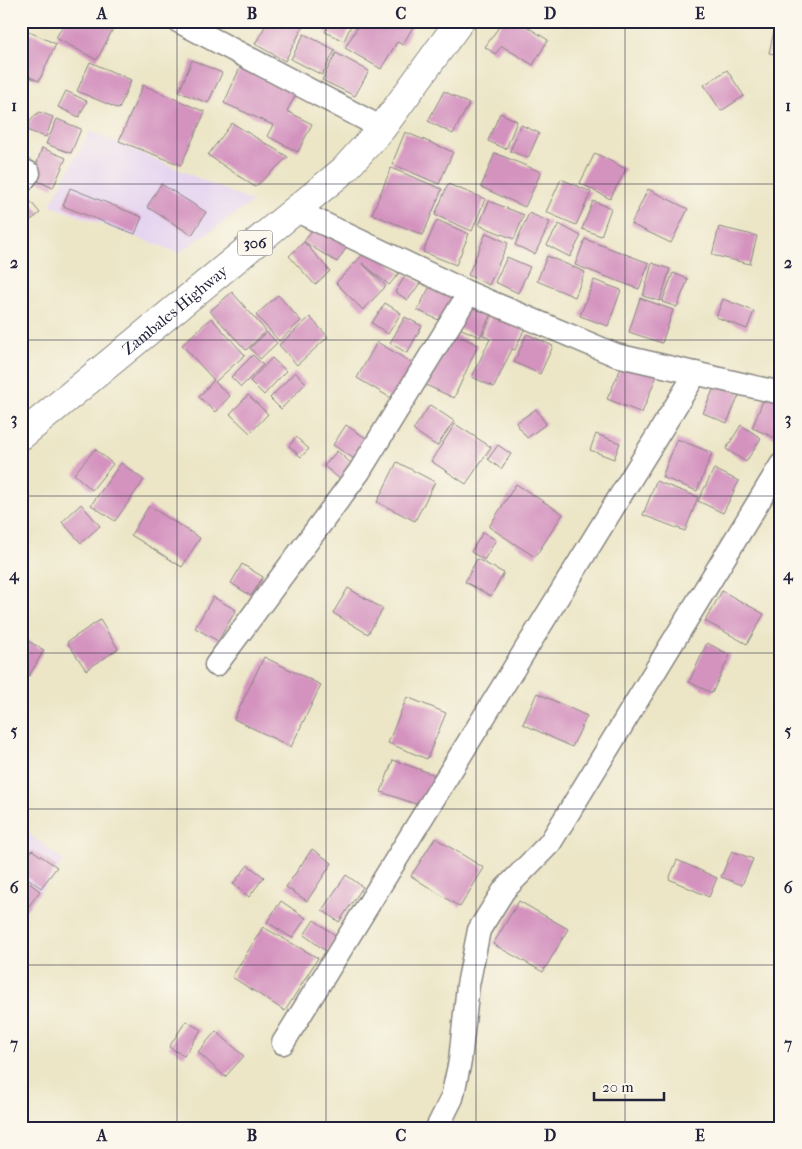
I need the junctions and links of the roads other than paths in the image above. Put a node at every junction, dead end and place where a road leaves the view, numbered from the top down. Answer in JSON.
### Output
{"nodes":[{"id":1,"x":178,"y":21,"type":"edge"},
{"id":2,"x":460,"y":21,"type":"edge"},
{"id":3,"x":382,"y":128,"type":"junction"},
{"id":4,"x":21,"y":169,"type":"edge"},
{"id":5,"x":21,"y":183,"type":"edge"},
{"id":6,"x":295,"y":210,"type":"junction"},
{"id":7,"x":469,"y":293,"type":"junction"},
{"id":8,"x":696,"y":373,"type":"junction"},
{"id":9,"x":781,"y":393,"type":"edge"},
{"id":10,"x":21,"y":436,"type":"edge"},
{"id":11,"x":781,"y":465,"type":"edge"},
{"id":12,"x":216,"y":665,"type":"dead end"},
{"id":13,"x":283,"y":1043,"type":"dead end"},
{"id":14,"x":437,"y":1128,"type":"edge"}],
"edges":[{"from":1,"to":3,"type":"street"},
{"from":2,"to":3,"type":"main road","name":"Zambales Highway","number":"306"},
{"from":3,"to":6,"type":"main road","name":"Zambales Highway","number":"306"},
{"from":4,"to":5,"type":"street"},
{"from":6,"to":7,"type":"street"},
{"from":6,"to":10,"type":"main road","name":"Zambales Highway","number":"306"},
{"from":7,"to":8,"type":"street"},
{"from":7,"to":12,"type":"street"},
{"from":8,"to":9,"type":"street"},
{"from":8,"to":13,"type":"street"},
{"from":11,"to":14,"type":"street"}]}
